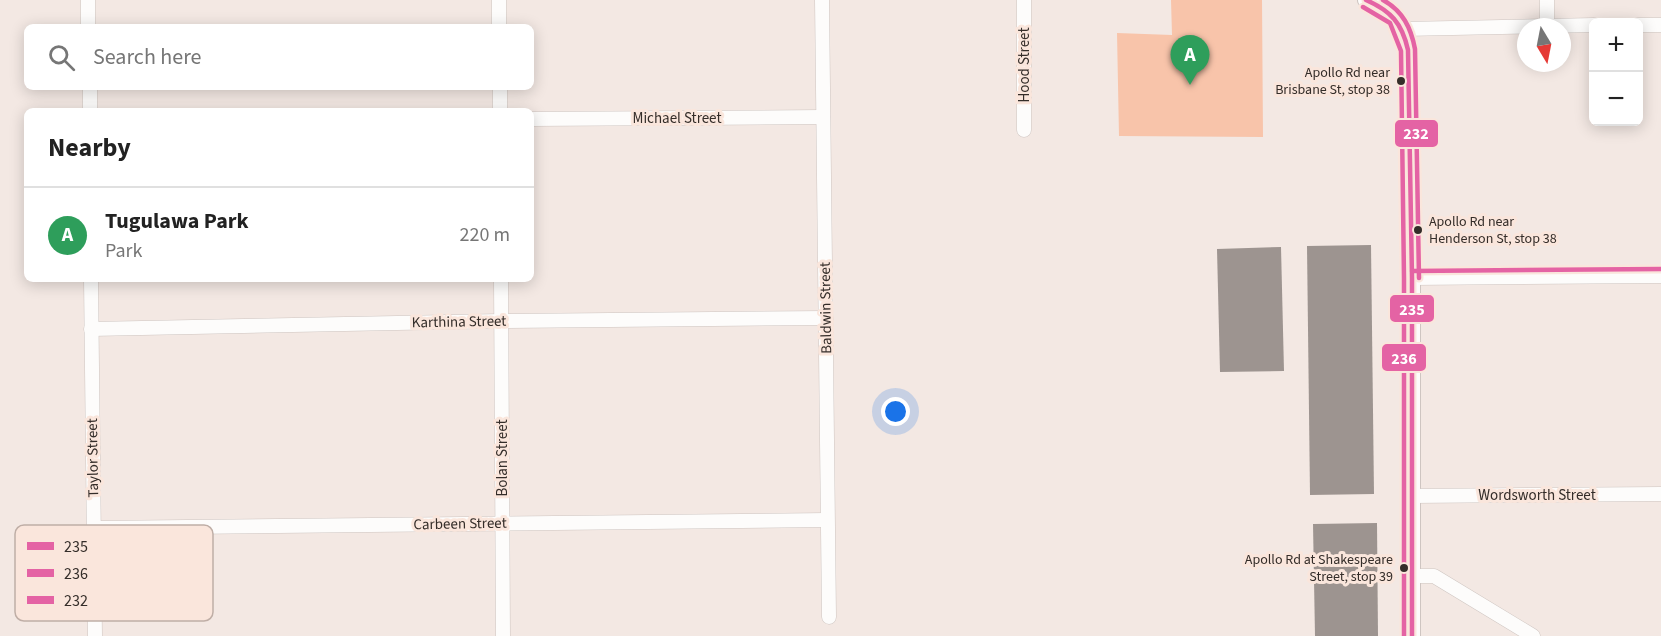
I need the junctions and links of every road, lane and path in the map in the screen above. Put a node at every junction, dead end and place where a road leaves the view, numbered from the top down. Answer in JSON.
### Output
{"nodes":[{"id":1,"x":88,"y":0,"type":"edge"},
{"id":2,"x":499,"y":0,"type":"edge"},
{"id":3,"x":822,"y":0,"type":"edge"},
{"id":4,"x":1024,"y":0,"type":"edge"},
{"id":5,"x":1366,"y":0,"type":"edge"},
{"id":6,"x":1547,"y":0,"type":"edge"},
{"id":7,"x":1547,"y":18,"type":"edge"},
{"id":8,"x":88,"y":24,"type":"edge"},
{"id":9,"x":499,"y":24,"type":"edge"},
{"id":10,"x":1643,"y":25,"type":"edge"},
{"id":11,"x":1661,"y":25,"type":"edge"},
{"id":12,"x":1571,"y":26,"type":"edge"},
{"id":13,"x":1589,"y":26,"type":"edge"},
{"id":14,"x":1517,"y":27,"type":"edge"},
{"id":15,"x":1404,"y":29,"type":"junction"},
{"id":16,"x":90,"y":90,"type":"edge"},
{"id":17,"x":500,"y":90,"type":"edge"},
{"id":18,"x":90,"y":108,"type":"edge"},
{"id":19,"x":500,"y":108,"type":"edge"},
{"id":20,"x":823,"y":117,"type":"junction"},
{"id":21,"x":534,"y":119,"type":"edge"},
{"id":22,"x":1024,"y":130,"type":"dead end"},
{"id":23,"x":1661,"y":276,"type":"edge"},
{"id":24,"x":1412,"y":278,"type":"junction"},
{"id":25,"x":91,"y":282,"type":"edge"},
{"id":26,"x":501,"y":282,"type":"edge"},
{"id":27,"x":826,"y":318,"type":"junction"},
{"id":28,"x":501,"y":321,"type":"junction"},
{"id":29,"x":92,"y":329,"type":"junction"},
{"id":30,"x":1661,"y":494,"type":"edge"},
{"id":31,"x":1412,"y":496,"type":"junction"},
{"id":32,"x":827,"y":520,"type":"junction"},
{"id":33,"x":502,"y":524,"type":"junction"},
{"id":34,"x":94,"y":525,"type":"edge"},
{"id":35,"x":213,"y":527,"type":"edge"},
{"id":36,"x":1412,"y":576,"type":"junction"},
{"id":37,"x":829,"y":617,"type":"dead end"},
{"id":38,"x":95,"y":621,"type":"edge"},
{"id":39,"x":95,"y":636,"type":"edge"},
{"id":40,"x":503,"y":636,"type":"edge"},
{"id":41,"x":1413,"y":636,"type":"edge"},
{"id":42,"x":1533,"y":636,"type":"edge"}],
"edges":[{"from":1,"to":8,"type":"street"},
{"from":2,"to":9,"type":"street"},
{"from":3,"to":20,"type":"street","name":"Baldwin Street"},
{"from":4,"to":22,"type":"street","name":"Hood Street"},
{"from":5,"to":15,"type":"street"},
{"from":6,"to":7,"type":"street"},
{"from":10,"to":11,"type":"street"},
{"from":12,"to":13,"type":"street"},
{"from":14,"to":15,"type":"street"},
{"from":15,"to":24,"type":"street"},
{"from":16,"to":18,"type":"street"},
{"from":17,"to":19,"type":"street"},
{"from":20,"to":21,"type":"street","name":"Michael Street"},
{"from":20,"to":27,"type":"street","name":"Baldwin Street"},
{"from":23,"to":24,"type":"street"},
{"from":24,"to":31,"type":"street"},
{"from":25,"to":29,"type":"street","name":"Taylor Street"},
{"from":26,"to":28,"type":"street","name":"Bolan Street"},
{"from":27,"to":28,"type":"street","name":"Karthina Street"},
{"from":27,"to":32,"type":"street","name":"Baldwin Street"},
{"from":28,"to":29,"type":"street","name":"Karthina Street"},
{"from":28,"to":33,"type":"street","name":"Bolan Street"},
{"from":29,"to":34,"type":"street","name":"Taylor Street"},
{"from":30,"to":31,"type":"street","name":"Wordsworth Street"},
{"from":31,"to":36,"type":"street"},
{"from":32,"to":33,"type":"street","name":"Carbeen Street"},
{"from":32,"to":37,"type":"street","name":"Baldwin Street"},
{"from":33,"to":35,"type":"street","name":"Carbeen Street"},
{"from":33,"to":40,"type":"street","name":"Bolan Street"},
{"from":36,"to":41,"type":"street"},
{"from":36,"to":42,"type":"street"},
{"from":38,"to":39,"type":"street","name":"Taylor Street"}]}
